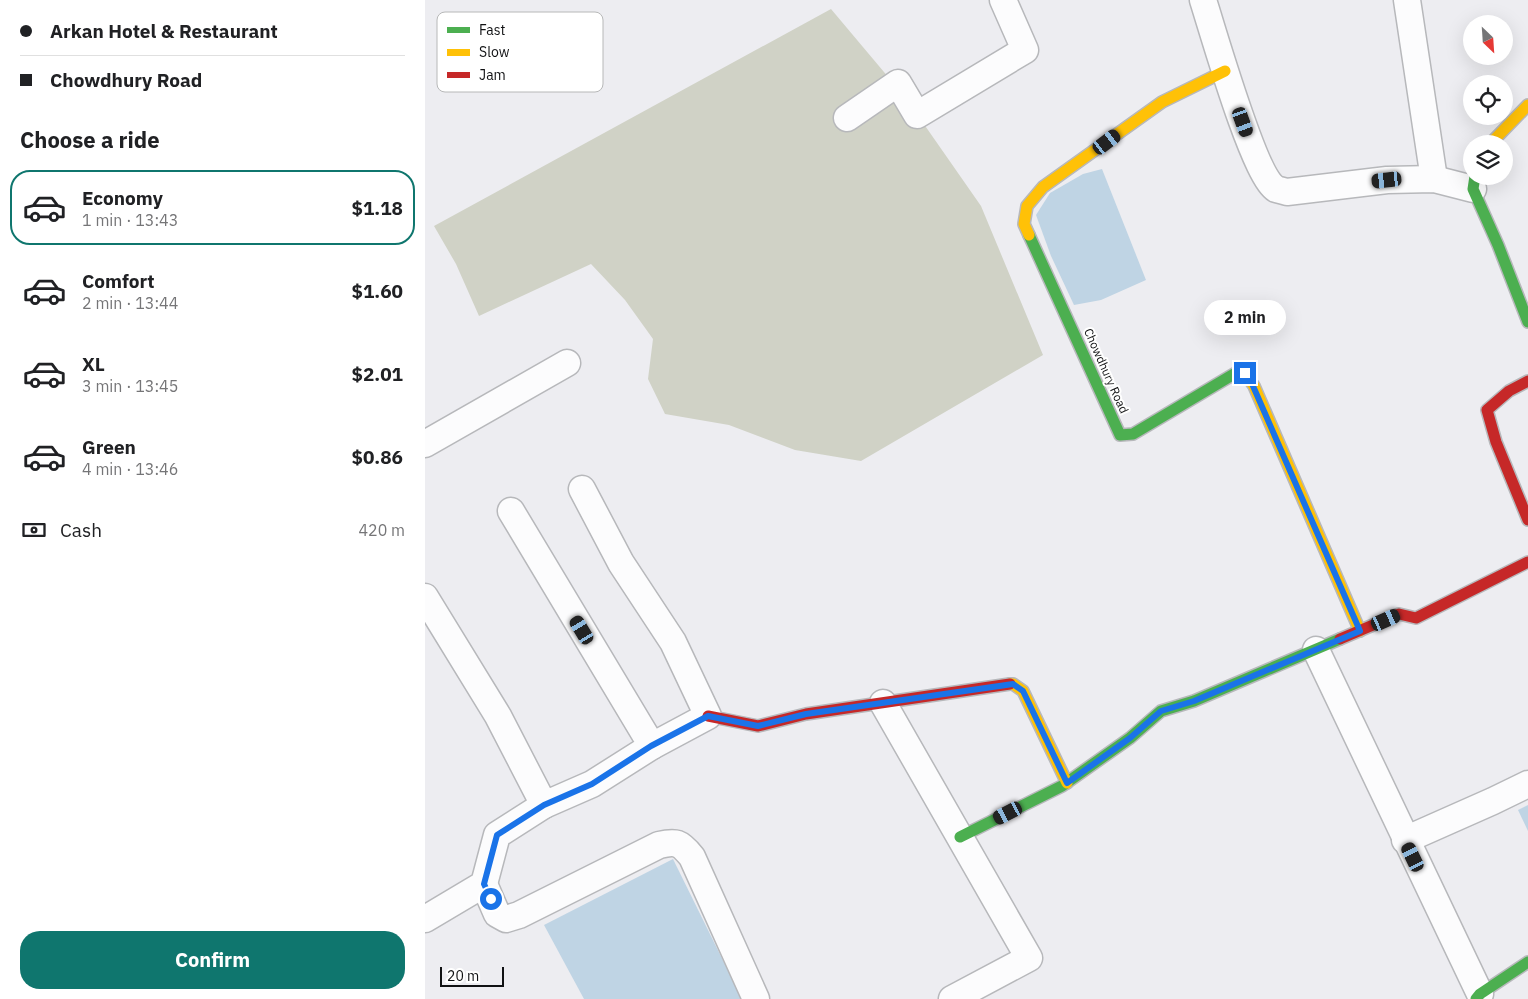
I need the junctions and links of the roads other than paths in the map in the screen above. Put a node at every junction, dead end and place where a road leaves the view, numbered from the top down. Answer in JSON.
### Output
{"nodes":[{"id":1,"x":1003,"y":0,"type":"edge"},
{"id":2,"x":1203,"y":0,"type":"edge"},
{"id":3,"x":1407,"y":0,"type":"edge"},
{"id":4,"x":1225,"y":70,"type":"junction"},
{"id":5,"x":1528,"y":105,"type":"edge"},
{"id":6,"x":847,"y":118,"type":"dead end"},
{"id":7,"x":1499,"y":135,"type":"edge"},
{"id":8,"x":1434,"y":179,"type":"junction"},
{"id":9,"x":1463,"y":182,"type":"edge"},
{"id":10,"x":1475,"y":185,"type":"edge"},
{"id":11,"x":1528,"y":322,"type":"edge"},
{"id":12,"x":567,"y":363,"type":"dead end"},
{"id":13,"x":1528,"y":381,"type":"edge"},
{"id":14,"x":425,"y":444,"type":"edge"},
{"id":15,"x":582,"y":489,"type":"dead end"},
{"id":16,"x":511,"y":511,"type":"dead end"},
{"id":17,"x":1528,"y":520,"type":"edge"},
{"id":18,"x":1528,"y":562,"type":"edge"},
{"id":19,"x":425,"y":597,"type":"edge"},
{"id":20,"x":1360,"y":631,"type":"junction"},
{"id":21,"x":1315,"y":650,"type":"junction"},
{"id":22,"x":883,"y":703,"type":"junction"},
{"id":23,"x":708,"y":716,"type":"junction"},
{"id":24,"x":651,"y":746,"type":"junction"},
{"id":25,"x":1067,"y":783,"type":"junction"},
{"id":26,"x":1528,"y":784,"type":"edge"},
{"id":27,"x":544,"y":805,"type":"junction"},
{"id":28,"x":960,"y":837,"type":"junction"},
{"id":29,"x":1405,"y":840,"type":"junction"},
{"id":30,"x":484,"y":884,"type":"junction"},
{"id":31,"x":425,"y":919,"type":"edge"},
{"id":32,"x":1528,"y":962,"type":"edge"},
{"id":33,"x":1478,"y":997,"type":"edge"},
{"id":34,"x":756,"y":999,"type":"edge"},
{"id":35,"x":952,"y":999,"type":"edge"}],
"edges":[{"from":1,"to":6,"type":"street"},
{"from":2,"to":4,"type":"street"},
{"from":3,"to":8,"type":"street"},
{"from":4,"to":8,"type":"street"},
{"from":4,"to":20,"type":"street","name":"Chowdhury Road"},
{"from":5,"to":7,"type":"street"},
{"from":8,"to":9,"type":"street"},
{"from":10,"to":11,"type":"street"},
{"from":12,"to":14,"type":"street"},
{"from":13,"to":17,"type":"street"},
{"from":15,"to":23,"type":"street"},
{"from":16,"to":24,"type":"street"},
{"from":18,"to":20,"type":"street"},
{"from":19,"to":27,"type":"street"},
{"from":20,"to":21,"type":"street"},
{"from":21,"to":25,"type":"street"},
{"from":21,"to":29,"type":"street"},
{"from":22,"to":23,"type":"street"},
{"from":22,"to":25,"type":"street"},
{"from":22,"to":28,"type":"street"},
{"from":23,"to":24,"type":"street"},
{"from":24,"to":27,"type":"street"},
{"from":25,"to":28,"type":"street"},
{"from":26,"to":29,"type":"street"},
{"from":27,"to":30,"type":"street"},
{"from":28,"to":35,"type":"street"},
{"from":29,"to":33,"type":"street"},
{"from":30,"to":31,"type":"street"},
{"from":30,"to":34,"type":"street"},
{"from":32,"to":33,"type":"street"}]}
